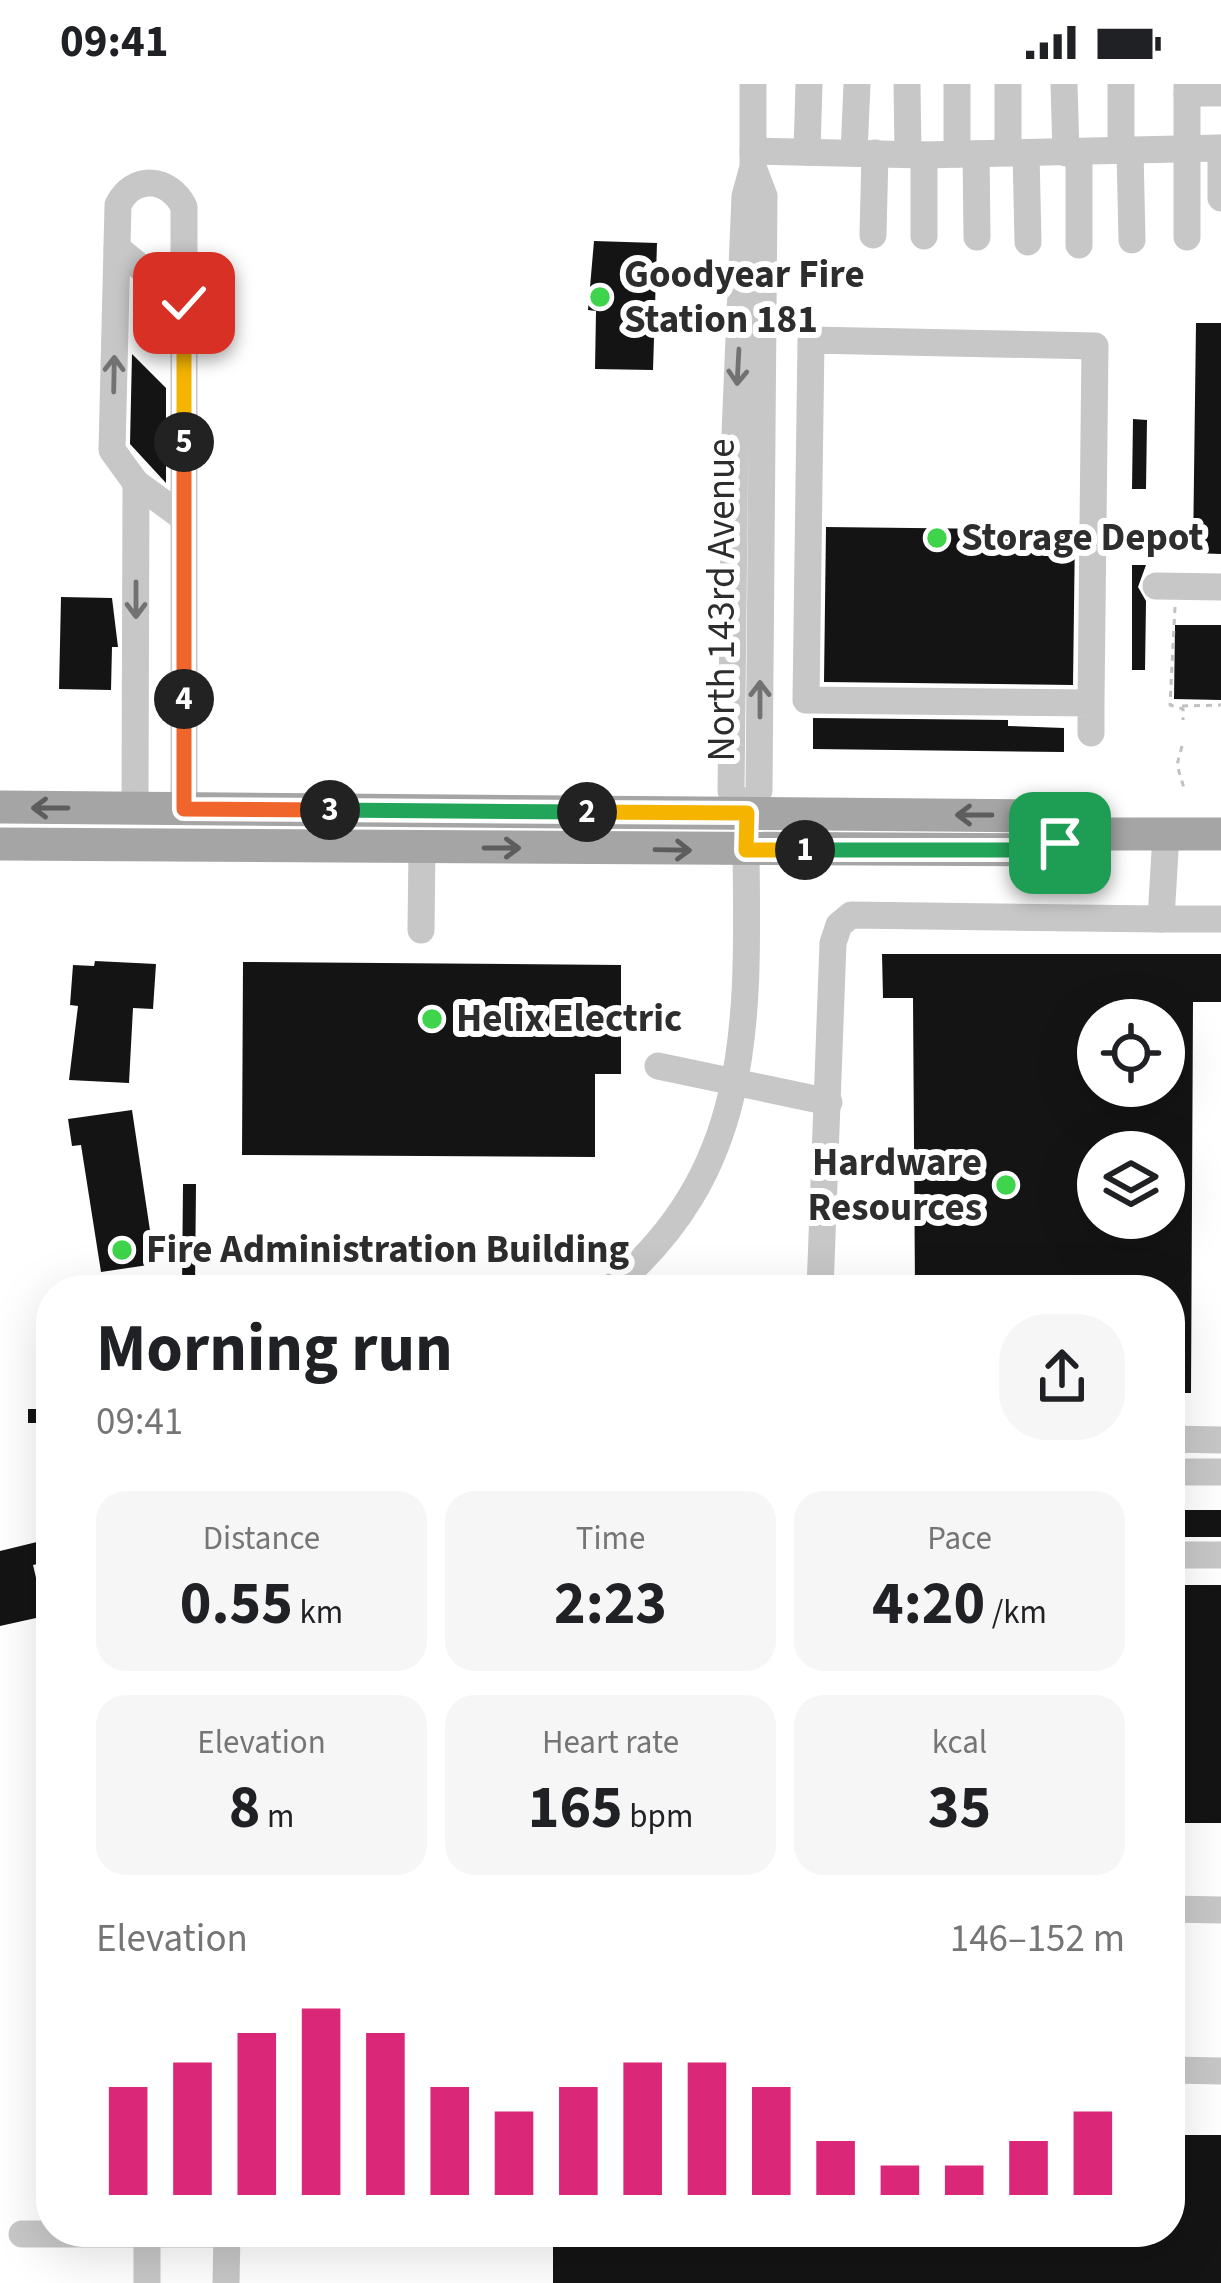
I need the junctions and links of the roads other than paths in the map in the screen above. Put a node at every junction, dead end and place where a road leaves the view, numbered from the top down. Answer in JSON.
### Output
{"nodes":[{"id":1,"x":753,"y":84,"type":"edge"},
{"id":2,"x":808,"y":84,"type":"edge"},
{"id":3,"x":857,"y":84,"type":"edge"},
{"id":4,"x":907,"y":84,"type":"edge"},
{"id":5,"x":957,"y":84,"type":"edge"},
{"id":6,"x":1008,"y":84,"type":"edge"},
{"id":7,"x":1064,"y":84,"type":"edge"},
{"id":8,"x":1120,"y":84,"type":"edge"},
{"id":9,"x":1187,"y":88,"type":"edge"},
{"id":10,"x":1221,"y":93,"type":"edge"},
{"id":11,"x":1220,"y":148,"type":"edge"},
{"id":12,"x":1187,"y":150,"type":"junction"},
{"id":13,"x":807,"y":152,"type":"junction"},
{"id":14,"x":1125,"y":152,"type":"junction"},
{"id":15,"x":864,"y":153,"type":"junction"},
{"id":16,"x":1017,"y":153,"type":"junction"},
{"id":17,"x":1072,"y":153,"type":"junction"},
{"id":18,"x":916,"y":154,"type":"junction"},
{"id":19,"x":966,"y":154,"type":"junction"},
{"id":20,"x":753,"y":159,"type":"junction"},
{"id":21,"x":1221,"y":198,"type":"edge"},
{"id":22,"x":874,"y":235,"type":"dead end"},
{"id":23,"x":924,"y":236,"type":"dead end"},
{"id":24,"x":976,"y":237,"type":"dead end"},
{"id":25,"x":1187,"y":237,"type":"dead end"},
{"id":26,"x":1132,"y":240,"type":"dead end"},
{"id":27,"x":1028,"y":242,"type":"dead end"},
{"id":28,"x":1079,"y":245,"type":"dead end"},
{"id":29,"x":117,"y":248,"type":"junction"},
{"id":30,"x":184,"y":303,"type":"junction"},
{"id":31,"x":136,"y":483,"type":"junction"},
{"id":32,"x":184,"y":518,"type":"junction"},
{"id":33,"x":1156,"y":586,"type":"dead end"},
{"id":34,"x":1221,"y":587,"type":"edge"},
{"id":35,"x":1091,"y":703,"type":"junction"},
{"id":36,"x":1090,"y":733,"type":"dead end"},
{"id":37,"x":0,"y":807,"type":"edge"},
{"id":38,"x":135,"y":808,"type":"junction"},
{"id":39,"x":184,"y":809,"type":"junction"},
{"id":40,"x":747,"y":813,"type":"junction"},
{"id":41,"x":1079,"y":834,"type":"junction"},
{"id":42,"x":1166,"y":834,"type":"junction"},
{"id":43,"x":1221,"y":834,"type":"edge"},
{"id":44,"x":0,"y":844,"type":"edge"},
{"id":45,"x":77,"y":845,"type":"junction"},
{"id":46,"x":422,"y":848,"type":"junction"},
{"id":47,"x":746,"y":850,"type":"junction"},
{"id":48,"x":1161,"y":919,"type":"junction"},
{"id":49,"x":1221,"y":919,"type":"edge"},
{"id":50,"x":421,"y":930,"type":"dead end"},
{"id":51,"x":658,"y":1066,"type":"dead end"},
{"id":52,"x":737,"y":1081,"type":"junction"},
{"id":53,"x":829,"y":1102,"type":"junction"},
{"id":54,"x":625,"y":1275,"type":"edge"},
{"id":55,"x":821,"y":1275,"type":"edge"},
{"id":56,"x":1185,"y":1439,"type":"edge"},
{"id":57,"x":1221,"y":1439,"type":"edge"},
{"id":58,"x":1185,"y":1472,"type":"edge"},
{"id":59,"x":1221,"y":1472,"type":"edge"},
{"id":60,"x":1185,"y":1555,"type":"edge"},
{"id":61,"x":1221,"y":1555,"type":"edge"},
{"id":62,"x":1185,"y":1910,"type":"edge"},
{"id":63,"x":1221,"y":1910,"type":"edge"},
{"id":64,"x":1185,"y":2070,"type":"edge"},
{"id":65,"x":1221,"y":2071,"type":"edge"},
{"id":66,"x":22,"y":2234,"type":"dead end"},
{"id":67,"x":36,"y":2234,"type":"edge"},
{"id":68,"x":147,"y":2247,"type":"edge"},
{"id":69,"x":227,"y":2247,"type":"edge"},
{"id":70,"x":147,"y":2283,"type":"edge"},
{"id":71,"x":226,"y":2283,"type":"edge"}],
"edges":[{"from":1,"to":20,"type":"street","name":"North 143rd Avenue"},
{"from":2,"to":13,"type":"street"},
{"from":3,"to":15,"type":"street"},
{"from":4,"to":18,"type":"street"},
{"from":5,"to":19,"type":"street"},
{"from":6,"to":16,"type":"street"},
{"from":7,"to":17,"type":"street"},
{"from":8,"to":14,"type":"street"},
{"from":9,"to":10,"type":"street"},
{"from":9,"to":12,"type":"street"},
{"from":11,"to":12,"type":"street"},
{"from":11,"to":21,"type":"street"},
{"from":12,"to":14,"type":"street"},
{"from":12,"to":25,"type":"street"},
{"from":13,"to":15,"type":"street"},
{"from":13,"to":20,"type":"street"},
{"from":14,"to":17,"type":"street"},
{"from":14,"to":26,"type":"street"},
{"from":15,"to":18,"type":"street"},
{"from":15,"to":22,"type":"street"},
{"from":16,"to":17,"type":"street"},
{"from":16,"to":19,"type":"street"},
{"from":16,"to":27,"type":"street"},
{"from":17,"to":28,"type":"street"},
{"from":18,"to":19,"type":"street"},
{"from":18,"to":23,"type":"street"},
{"from":19,"to":24,"type":"street"},
{"from":20,"to":40,"type":"street","name":"North 143rd Avenue"},
{"from":29,"to":30,"type":"street"},
{"from":29,"to":30,"type":"street"},
{"from":31,"to":29,"type":"street","one_way":true},
{"from":30,"to":32,"type":"street"},
{"from":31,"to":32,"type":"street"},
{"from":31,"to":38,"type":"street","one_way":true},
{"from":32,"to":39,"type":"street"},
{"from":33,"to":34,"type":"street"},
{"from":35,"to":35,"type":"street"},
{"from":35,"to":36,"type":"street"},
{"from":38,"to":37,"type":"main road","one_way":true},
{"from":38,"to":39,"type":"main road"},
{"from":39,"to":40,"type":"main road"},
{"from":39,"to":45,"type":"main road"},
{"from":41,"to":40,"type":"main road","one_way":true},
{"from":40,"to":47,"type":"main road"},
{"from":41,"to":42,"type":"main road"},
{"from":41,"to":47,"type":"main road"},
{"from":42,"to":43,"type":"main road"},
{"from":42,"to":48,"type":"street"},
{"from":44,"to":45,"type":"main road"},
{"from":45,"to":46,"type":"main road"},
{"from":46,"to":47,"type":"main road","one_way":true},
{"from":46,"to":50,"type":"street"},
{"from":47,"to":52,"type":"street"},
{"from":48,"to":49,"type":"street"},
{"from":48,"to":53,"type":"street"},
{"from":51,"to":52,"type":"street"},
{"from":52,"to":53,"type":"street"},
{"from":52,"to":54,"type":"street"},
{"from":53,"to":55,"type":"street"},
{"from":56,"to":57,"type":"street"},
{"from":58,"to":59,"type":"street"},
{"from":60,"to":61,"type":"street"},
{"from":62,"to":63,"type":"street"},
{"from":64,"to":65,"type":"street"},
{"from":66,"to":67,"type":"street"},
{"from":68,"to":70,"type":"street"},
{"from":69,"to":71,"type":"street"}]}
